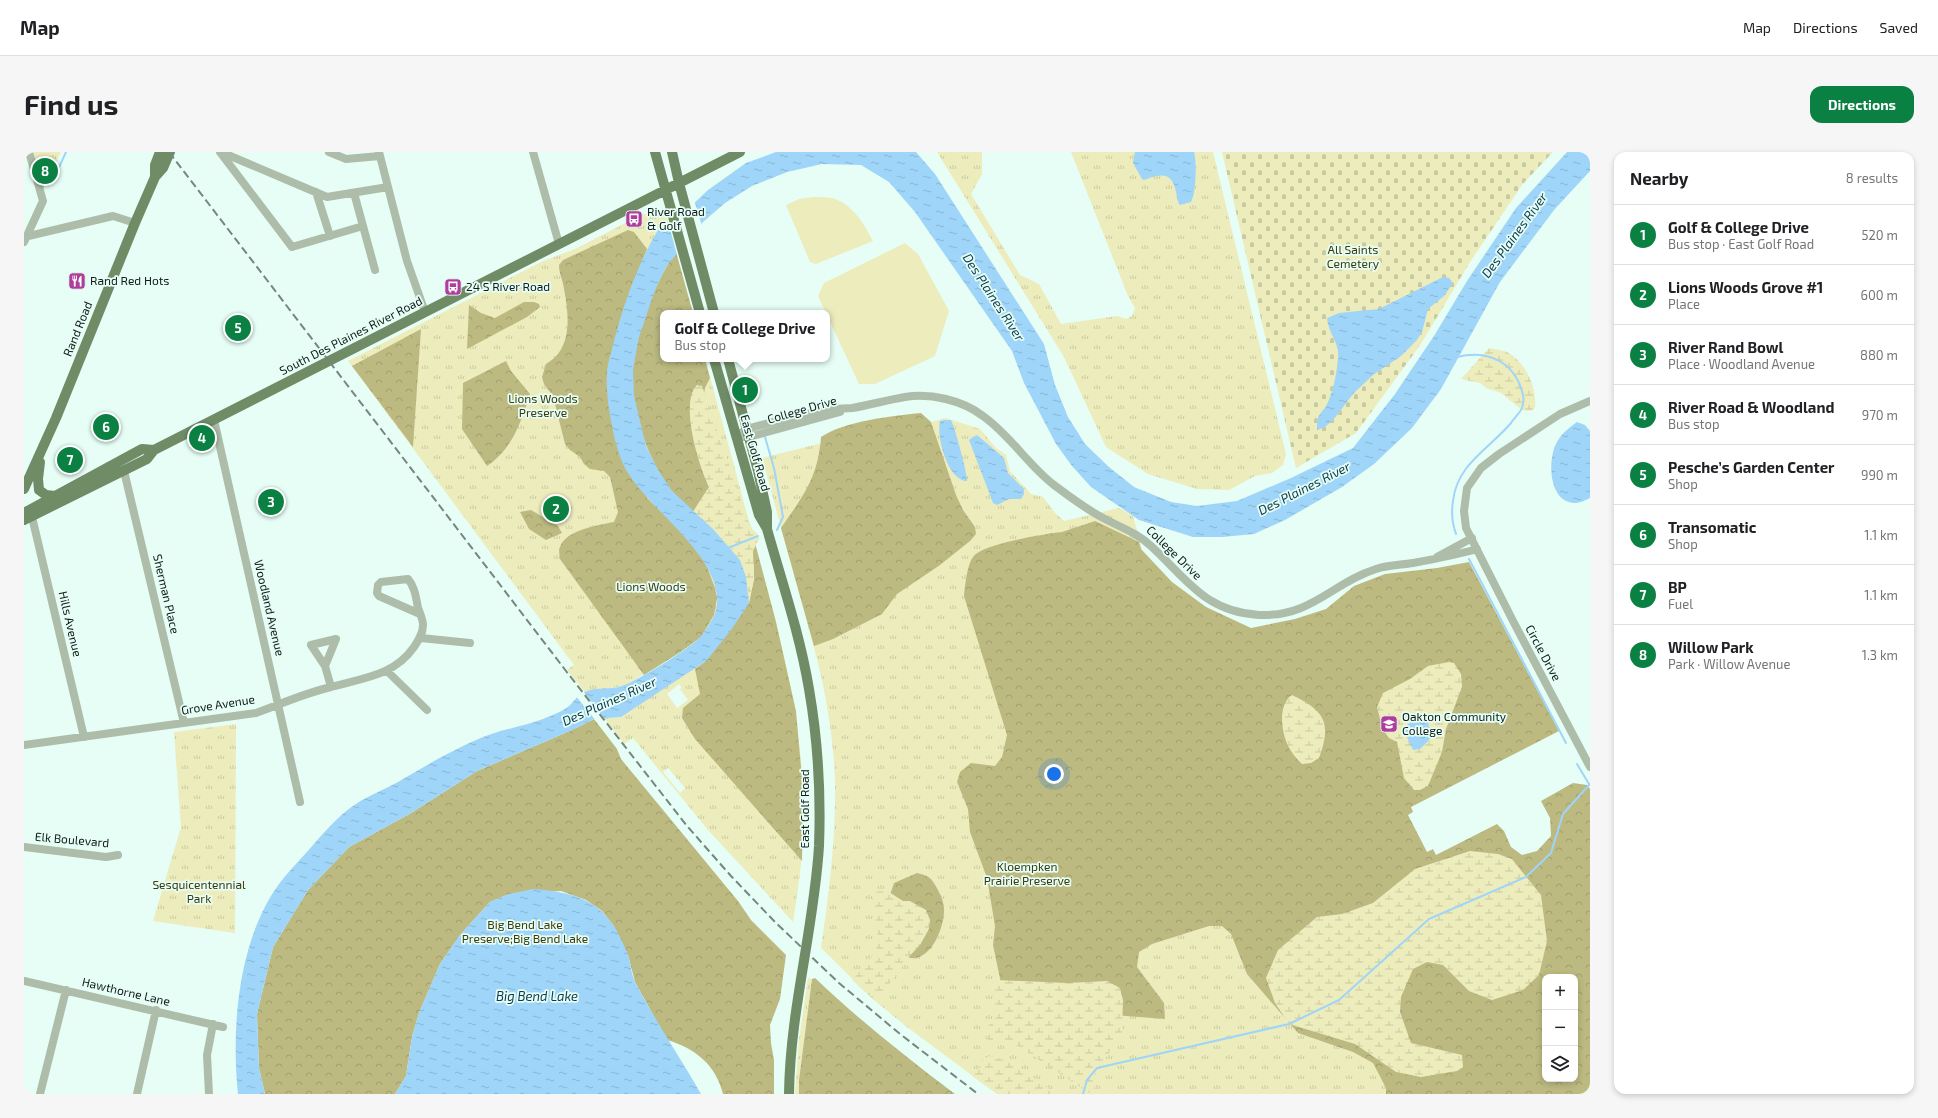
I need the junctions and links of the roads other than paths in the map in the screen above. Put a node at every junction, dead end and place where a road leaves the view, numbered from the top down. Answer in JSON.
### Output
{"nodes":[{"id":1,"x":29,"y":152,"type":"edge"},
{"id":2,"x":160,"y":152,"type":"edge"},
{"id":3,"x":170,"y":152,"type":"edge"},
{"id":4,"x":220,"y":152,"type":"edge"},
{"id":5,"x":329,"y":152,"type":"edge"},
{"id":6,"x":533,"y":152,"type":"edge"},
{"id":7,"x":655,"y":152,"type":"edge"},
{"id":8,"x":672,"y":152,"type":"edge"},
{"id":9,"x":740,"y":152,"type":"edge"},
{"id":10,"x":380,"y":154,"type":"edge"},
{"id":11,"x":154,"y":177,"type":"junction"},
{"id":12,"x":679,"y":183,"type":"junction"},
{"id":13,"x":388,"y":186,"type":"junction"},
{"id":14,"x":665,"y":191,"type":"junction"},
{"id":15,"x":316,"y":192,"type":"junction"},
{"id":16,"x":354,"y":193,"type":"junction"},
{"id":17,"x":134,"y":223,"type":"junction"},
{"id":18,"x":363,"y":226,"type":"junction"},
{"id":19,"x":330,"y":236,"type":"junction"},
{"id":20,"x":25,"y":238,"type":"edge"},
{"id":21,"x":559,"y":244,"type":"junction"},
{"id":22,"x":375,"y":270,"type":"dead end"},
{"id":23,"x":699,"y":310,"type":"edge"},
{"id":24,"x":713,"y":310,"type":"edge"},
{"id":25,"x":425,"y":312,"type":"junction"},
{"id":26,"x":715,"y":362,"type":"edge"},
{"id":27,"x":729,"y":362,"type":"edge"},
{"id":28,"x":1590,"y":401,"type":"edge"},
{"id":29,"x":214,"y":420,"type":"junction"},
{"id":30,"x":748,"y":433,"type":"junction"},
{"id":31,"x":736,"y":436,"type":"junction"},
{"id":32,"x":43,"y":448,"type":"junction"},
{"id":33,"x":154,"y":450,"type":"junction"},
{"id":34,"x":124,"y":471,"type":"junction"},
{"id":35,"x":24,"y":490,"type":"edge"},
{"id":36,"x":55,"y":496,"type":"junction"},
{"id":37,"x":27,"y":517,"type":"edge"},
{"id":38,"x":767,"y":529,"type":"junction"},
{"id":39,"x":1472,"y":538,"type":"junction"},
{"id":40,"x":1477,"y":549,"type":"junction"},
{"id":41,"x":1436,"y":558,"type":"junction"},
{"id":42,"x":420,"y":614,"type":"junction"},
{"id":43,"x":420,"y":638,"type":"junction"},
{"id":44,"x":470,"y":643,"type":"dead end"},
{"id":45,"x":325,"y":666,"type":"dead end"},
{"id":46,"x":387,"y":671,"type":"junction"},
{"id":47,"x":331,"y":687,"type":"junction"},
{"id":48,"x":278,"y":704,"type":"junction"},
{"id":49,"x":427,"y":710,"type":"dead end"},
{"id":50,"x":184,"y":723,"type":"junction"},
{"id":51,"x":84,"y":737,"type":"junction"},
{"id":52,"x":24,"y":745,"type":"edge"},
{"id":53,"x":1590,"y":767,"type":"edge"},
{"id":54,"x":300,"y":802,"type":"dead end"},
{"id":55,"x":24,"y":847,"type":"edge"},
{"id":56,"x":118,"y":855,"type":"dead end"},
{"id":57,"x":24,"y":981,"type":"edge"},
{"id":58,"x":66,"y":990,"type":"junction"},
{"id":59,"x":156,"y":1010,"type":"junction"},
{"id":60,"x":213,"y":1024,"type":"junction"},
{"id":61,"x":222,"y":1027,"type":"dead end"},
{"id":62,"x":40,"y":1094,"type":"edge"},
{"id":63,"x":138,"y":1094,"type":"edge"},
{"id":64,"x":209,"y":1094,"type":"edge"},
{"id":65,"x":789,"y":1094,"type":"edge"}],
"edges":[{"from":1,"to":20,"type":"street"},
{"from":2,"to":11,"type":"main road","name":"Rand Road"},
{"from":3,"to":11,"type":"main road","name":"Rand Road"},
{"from":4,"to":15,"type":"street"},
{"from":4,"to":19,"type":"street"},
{"from":5,"to":10,"type":"street"},
{"from":6,"to":21,"type":"street"},
{"from":7,"to":14,"type":"main road"},
{"from":8,"to":12,"type":"main road"},
{"from":9,"to":12,"type":"main road","name":"South Des Plaines River Road"},
{"from":10,"to":13,"type":"street"},
{"from":11,"to":17,"type":"main road","name":"Rand Road"},
{"from":12,"to":14,"type":"main road","name":"South Des Plaines River Road"},
{"from":12,"to":24,"type":"main road"},
{"from":13,"to":16,"type":"street"},
{"from":13,"to":25,"type":"street"},
{"from":14,"to":21,"type":"main road","name":"South Des Plaines River Road"},
{"from":14,"to":23,"type":"main road"},
{"from":15,"to":16,"type":"street"},
{"from":15,"to":19,"type":"street"},
{"from":16,"to":18,"type":"street"},
{"from":17,"to":20,"type":"street"},
{"from":17,"to":32,"type":"main road","name":"Rand Road"},
{"from":18,"to":19,"type":"street"},
{"from":18,"to":22,"type":"street"},
{"from":21,"to":25,"type":"main road","name":"South Des Plaines River Road"},
{"from":25,"to":29,"type":"main road","name":"South Des Plaines River Road"},
{"from":26,"to":31,"type":"main road","name":"East Golf Road"},
{"from":27,"to":30,"type":"main road","name":"East Golf Road"},
{"from":28,"to":39,"type":"street","name":"Circle Drive"},
{"from":29,"to":33,"type":"main road","name":"South Des Plaines River Road"},
{"from":29,"to":48,"type":"street","name":"Woodland Avenue"},
{"from":30,"to":31,"type":"street","name":"College Drive"},
{"from":30,"to":38,"type":"main road","name":"East Golf Road"},
{"from":30,"to":41,"type":"street","name":"College Drive"},
{"from":31,"to":38,"type":"main road","name":"East Golf Road"},
{"from":32,"to":35,"type":"main road","name":"Rand Road"},
{"from":32,"to":36,"type":"main road"},
{"from":33,"to":34,"type":"main road","name":"South Des Plaines River Road"},
{"from":33,"to":36,"type":"main road","name":"South Des Plaines River Road"},
{"from":34,"to":37,"type":"main road","name":"South Des Plaines River Road"},
{"from":34,"to":50,"type":"street","name":"Sherman Place"},
{"from":36,"to":37,"type":"main road","name":"South Des Plaines River Road"},
{"from":37,"to":51,"type":"street","name":"Hills Avenue"},
{"from":38,"to":65,"type":"main road","name":"East Golf Road"},
{"from":39,"to":40,"type":"street","name":"Circle Drive"},
{"from":39,"to":41,"type":"street","name":"College Drive"},
{"from":40,"to":41,"type":"street","name":"College Drive"},
{"from":40,"to":53,"type":"street","name":"Circle Drive"},
{"from":42,"to":42,"type":"street"},
{"from":42,"to":43,"type":"street"},
{"from":43,"to":44,"type":"street"},
{"from":43,"to":46,"type":"street","name":"Grove Avenue"},
{"from":45,"to":47,"type":"street"},
{"from":46,"to":47,"type":"street","name":"Grove Avenue"},
{"from":46,"to":49,"type":"street"},
{"from":47,"to":48,"type":"street","name":"Grove Avenue"},
{"from":48,"to":50,"type":"street","name":"Grove Avenue"},
{"from":48,"to":54,"type":"street","name":"Woodland Avenue"},
{"from":50,"to":51,"type":"street","name":"Grove Avenue"},
{"from":51,"to":52,"type":"street","name":"Grove Avenue"},
{"from":55,"to":56,"type":"street","name":"Elk Boulevard"},
{"from":57,"to":58,"type":"street","name":"Hawthorne Lane"},
{"from":58,"to":59,"type":"street","name":"Hawthorne Lane"},
{"from":58,"to":62,"type":"street"},
{"from":59,"to":60,"type":"street","name":"Hawthorne Lane"},
{"from":59,"to":63,"type":"street"},
{"from":60,"to":61,"type":"street","name":"Hawthorne Lane"},
{"from":60,"to":64,"type":"street"}]}
